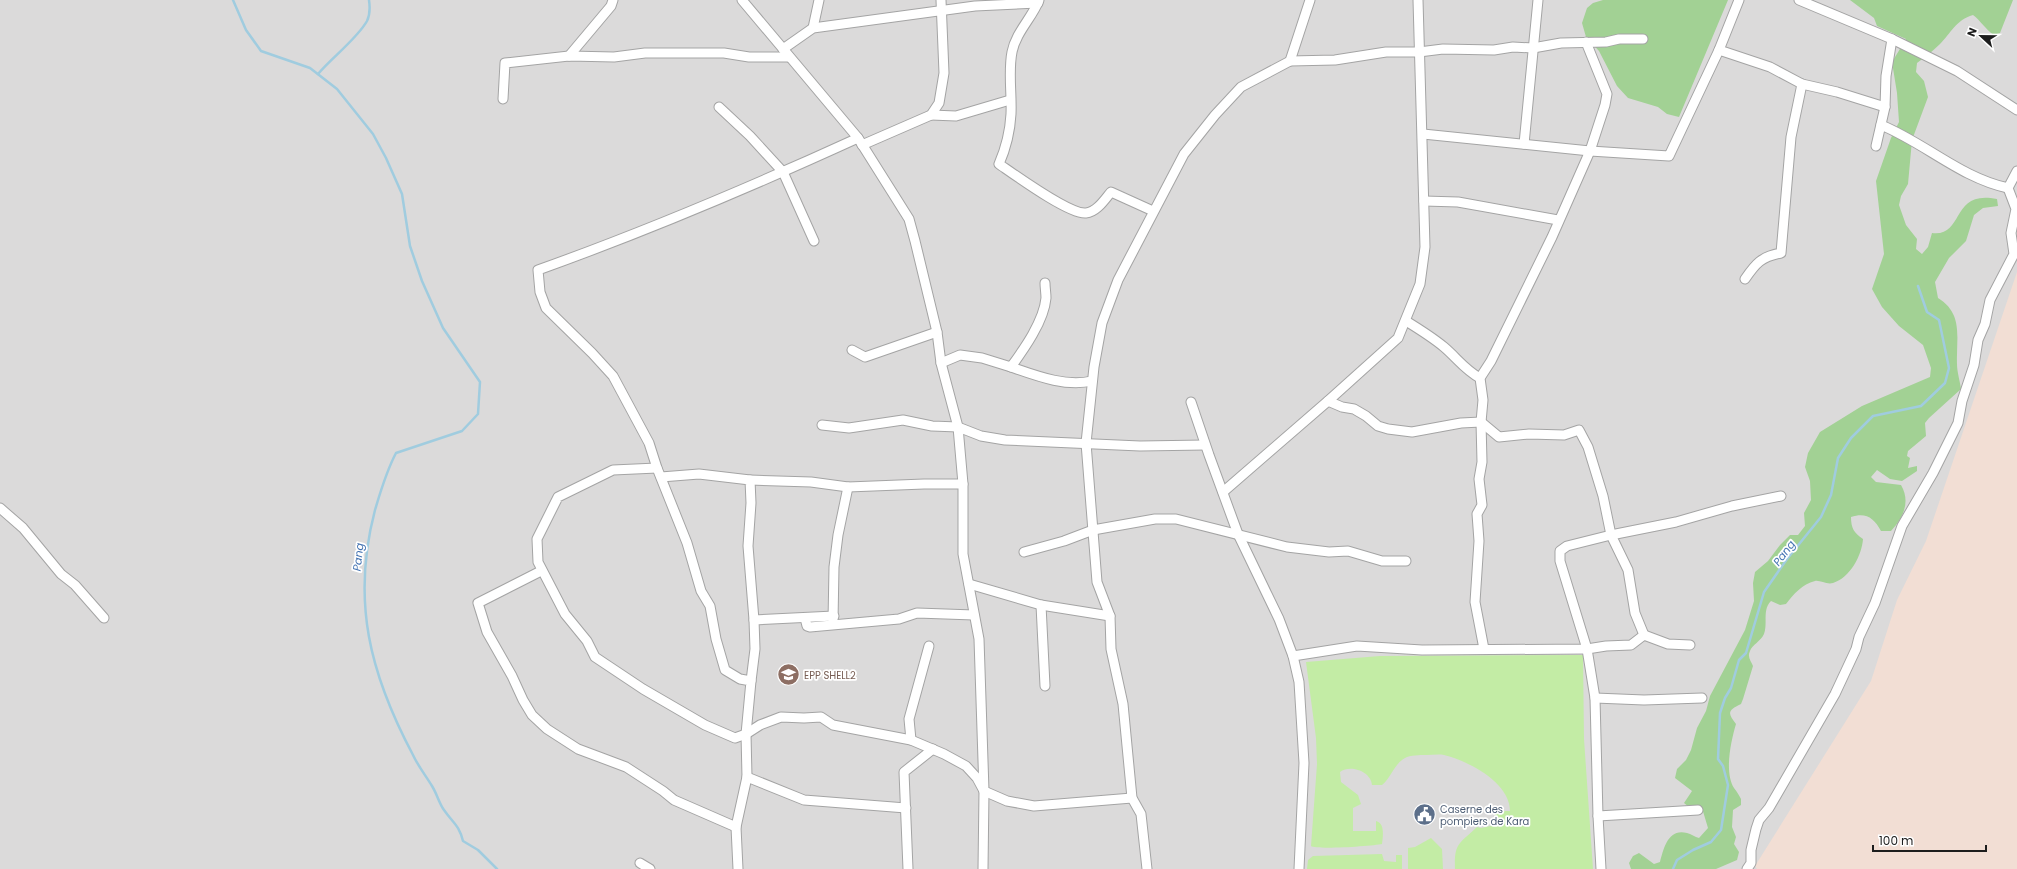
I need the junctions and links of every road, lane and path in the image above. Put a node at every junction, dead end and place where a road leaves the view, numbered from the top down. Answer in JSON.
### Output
{"nodes":[{"id":1,"x":613,"y":0,"type":"edge"},
{"id":2,"x":742,"y":0,"type":"edge"},
{"id":3,"x":819,"y":0,"type":"edge"},
{"id":4,"x":941,"y":0,"type":"edge"},
{"id":5,"x":1310,"y":0,"type":"edge"},
{"id":6,"x":1418,"y":0,"type":"edge"},
{"id":7,"x":1538,"y":0,"type":"edge"},
{"id":8,"x":1739,"y":0,"type":"edge"},
{"id":9,"x":1799,"y":0,"type":"edge"},
{"id":10,"x":1038,"y":1,"type":"edge"},
{"id":11,"x":975,"y":3,"type":"edge"},
{"id":12,"x":942,"y":11,"type":"junction"},
{"id":13,"x":813,"y":28,"type":"junction"},
{"id":14,"x":1643,"y":39,"type":"dead end"},
{"id":15,"x":1892,"y":40,"type":"junction"},
{"id":16,"x":1586,"y":42,"type":"junction"},
{"id":17,"x":1533,"y":48,"type":"junction"},
{"id":18,"x":783,"y":49,"type":"junction"},
{"id":19,"x":1719,"y":50,"type":"junction"},
{"id":20,"x":1419,"y":52,"type":"junction"},
{"id":21,"x":569,"y":56,"type":"junction"},
{"id":22,"x":790,"y":57,"type":"junction"},
{"id":23,"x":1290,"y":61,"type":"junction"},
{"id":24,"x":1802,"y":84,"type":"junction"},
{"id":25,"x":503,"y":99,"type":"dead end"},
{"id":26,"x":1010,"y":100,"type":"junction"},
{"id":27,"x":719,"y":107,"type":"dead end"},
{"id":28,"x":1885,"y":107,"type":"junction"},
{"id":29,"x":2017,"y":110,"type":"edge"},
{"id":30,"x":931,"y":115,"type":"junction"},
{"id":31,"x":1881,"y":125,"type":"junction"},
{"id":32,"x":1423,"y":134,"type":"junction"},
{"id":33,"x":860,"y":142,"type":"junction"},
{"id":34,"x":1524,"y":144,"type":"junction"},
{"id":35,"x":1876,"y":146,"type":"dead end"},
{"id":36,"x":1590,"y":151,"type":"junction"},
{"id":37,"x":2017,"y":171,"type":"edge"},
{"id":38,"x":783,"y":172,"type":"junction"},
{"id":39,"x":2008,"y":188,"type":"junction"},
{"id":40,"x":1424,"y":201,"type":"junction"},
{"id":41,"x":1153,"y":211,"type":"junction"},
{"id":42,"x":1558,"y":220,"type":"junction"},
{"id":43,"x":814,"y":241,"type":"dead end"},
{"id":44,"x":1745,"y":279,"type":"dead end"},
{"id":45,"x":1044,"y":283,"type":"dead end"},
{"id":46,"x":1406,"y":321,"type":"junction"},
{"id":47,"x":937,"y":332,"type":"junction"},
{"id":48,"x":852,"y":350,"type":"dead end"},
{"id":49,"x":941,"y":363,"type":"junction"},
{"id":50,"x":1012,"y":367,"type":"junction"},
{"id":51,"x":1480,"y":378,"type":"junction"},
{"id":52,"x":1092,"y":381,"type":"junction"},
{"id":53,"x":1328,"y":401,"type":"junction"},
{"id":54,"x":1191,"y":402,"type":"dead end"},
{"id":55,"x":1481,"y":422,"type":"junction"},
{"id":56,"x":822,"y":425,"type":"dead end"},
{"id":57,"x":958,"y":427,"type":"junction"},
{"id":58,"x":1086,"y":443,"type":"junction"},
{"id":59,"x":1205,"y":445,"type":"junction"},
{"id":60,"x":659,"y":473,"type":"junction"},
{"id":61,"x":750,"y":480,"type":"junction"},
{"id":62,"x":963,"y":484,"type":"junction"},
{"id":63,"x":848,"y":487,"type":"junction"},
{"id":64,"x":1223,"y":492,"type":"junction"},
{"id":65,"x":1781,"y":496,"type":"dead end"},
{"id":66,"x":0,"y":508,"type":"edge"},
{"id":67,"x":1093,"y":530,"type":"junction"},
{"id":68,"x":1238,"y":534,"type":"junction"},
{"id":69,"x":1611,"y":535,"type":"junction"},
{"id":70,"x":1024,"y":552,"type":"dead end"},
{"id":71,"x":1406,"y":561,"type":"dead end"},
{"id":72,"x":541,"y":571,"type":"junction"},
{"id":73,"x":969,"y":584,"type":"junction"},
{"id":74,"x":1042,"y":604,"type":"junction"},
{"id":75,"x":974,"y":615,"type":"junction"},
{"id":76,"x":1110,"y":616,"type":"junction"},
{"id":77,"x":104,"y":618,"type":"dead end"},
{"id":78,"x":754,"y":620,"type":"junction"},
{"id":79,"x":833,"y":620,"type":"junction"},
{"id":80,"x":1644,"y":635,"type":"junction"},
{"id":81,"x":1690,"y":644,"type":"dead end"},
{"id":82,"x":928,"y":646,"type":"dead end"},
{"id":83,"x":1484,"y":649,"type":"junction"},
{"id":84,"x":1587,"y":649,"type":"junction"},
{"id":85,"x":1293,"y":656,"type":"junction"},
{"id":86,"x":751,"y":681,"type":"junction"},
{"id":87,"x":1045,"y":686,"type":"dead end"},
{"id":88,"x":1595,"y":698,"type":"junction"},
{"id":89,"x":1702,"y":698,"type":"dead end"},
{"id":90,"x":746,"y":734,"type":"junction"},
{"id":91,"x":911,"y":740,"type":"junction"},
{"id":92,"x":933,"y":749,"type":"junction"},
{"id":93,"x":747,"y":777,"type":"junction"},
{"id":94,"x":984,"y":791,"type":"junction"},
{"id":95,"x":1132,"y":798,"type":"junction"},
{"id":96,"x":906,"y":808,"type":"junction"},
{"id":97,"x":1698,"y":810,"type":"dead end"},
{"id":98,"x":1598,"y":816,"type":"junction"},
{"id":99,"x":736,"y":827,"type":"junction"},
{"id":100,"x":640,"y":863,"type":"dead end"},
{"id":101,"x":650,"y":869,"type":"edge"},
{"id":102,"x":738,"y":869,"type":"edge"},
{"id":103,"x":908,"y":869,"type":"edge"},
{"id":104,"x":983,"y":869,"type":"edge"},
{"id":105,"x":1147,"y":869,"type":"edge"},
{"id":106,"x":1299,"y":869,"type":"edge"},
{"id":107,"x":1601,"y":869,"type":"edge"},
{"id":108,"x":1747,"y":869,"type":"edge"}],
"edges":[{"from":1,"to":21,"type":"street"},
{"from":2,"to":18,"type":"street"},
{"from":3,"to":13,"type":"street"},
{"from":4,"to":12,"type":"street"},
{"from":5,"to":23,"type":"street"},
{"from":6,"to":20,"type":"street"},
{"from":7,"to":17,"type":"street"},
{"from":8,"to":19,"type":"street"},
{"from":9,"to":15,"type":"street"},
{"from":10,"to":11,"type":"street"},
{"from":10,"to":26,"type":"street"},
{"from":11,"to":12,"type":"street"},
{"from":12,"to":13,"type":"street"},
{"from":12,"to":30,"type":"street"},
{"from":13,"to":18,"type":"street"},
{"from":14,"to":16,"type":"street"},
{"from":15,"to":28,"type":"street"},
{"from":15,"to":29,"type":"street"},
{"from":16,"to":17,"type":"street"},
{"from":16,"to":36,"type":"street"},
{"from":17,"to":20,"type":"street"},
{"from":17,"to":34,"type":"street"},
{"from":18,"to":22,"type":"street"},
{"from":19,"to":24,"type":"street"},
{"from":19,"to":36,"type":"street"},
{"from":20,"to":23,"type":"street"},
{"from":20,"to":32,"type":"street"},
{"from":21,"to":22,"type":"street"},
{"from":21,"to":25,"type":"street"},
{"from":22,"to":33,"type":"street"},
{"from":23,"to":41,"type":"street"},
{"from":24,"to":28,"type":"street"},
{"from":24,"to":44,"type":"street"},
{"from":26,"to":30,"type":"street"},
{"from":26,"to":41,"type":"street"},
{"from":27,"to":38,"type":"street"},
{"from":28,"to":31,"type":"street"},
{"from":30,"to":33,"type":"street"},
{"from":31,"to":35,"type":"street"},
{"from":31,"to":39,"type":"street"},
{"from":32,"to":34,"type":"street"},
{"from":32,"to":40,"type":"street"},
{"from":33,"to":38,"type":"street"},
{"from":33,"to":47,"type":"street"},
{"from":34,"to":36,"type":"street"},
{"from":36,"to":42,"type":"street"},
{"from":37,"to":39,"type":"street"},
{"from":38,"to":43,"type":"street"},
{"from":38,"to":60,"type":"street"},
{"from":39,"to":108,"type":"street"},
{"from":40,"to":42,"type":"street"},
{"from":40,"to":46,"type":"street"},
{"from":41,"to":52,"type":"street"},
{"from":42,"to":51,"type":"street"},
{"from":45,"to":50,"type":"street"},
{"from":46,"to":51,"type":"street"},
{"from":46,"to":53,"type":"street"},
{"from":47,"to":48,"type":"street"},
{"from":47,"to":49,"type":"street"},
{"from":49,"to":50,"type":"street"},
{"from":49,"to":57,"type":"street"},
{"from":50,"to":52,"type":"street"},
{"from":51,"to":55,"type":"street"},
{"from":52,"to":58,"type":"street"},
{"from":53,"to":55,"type":"street"},
{"from":53,"to":64,"type":"street"},
{"from":54,"to":59,"type":"street"},
{"from":55,"to":69,"type":"street"},
{"from":55,"to":83,"type":"street"},
{"from":56,"to":57,"type":"street"},
{"from":57,"to":58,"type":"street"},
{"from":57,"to":62,"type":"street"},
{"from":58,"to":59,"type":"street"},
{"from":58,"to":67,"type":"street"},
{"from":59,"to":64,"type":"street"},
{"from":60,"to":61,"type":"street"},
{"from":60,"to":72,"type":"street"},
{"from":60,"to":86,"type":"street"},
{"from":61,"to":63,"type":"street"},
{"from":61,"to":78,"type":"street"},
{"from":62,"to":63,"type":"street"},
{"from":62,"to":73,"type":"street"},
{"from":63,"to":79,"type":"street"},
{"from":64,"to":68,"type":"street"},
{"from":65,"to":69,"type":"street"},
{"from":66,"to":77,"type":"street"},
{"from":67,"to":68,"type":"street"},
{"from":67,"to":70,"type":"street"},
{"from":67,"to":76,"type":"street"},
{"from":68,"to":71,"type":"street"},
{"from":68,"to":85,"type":"street"},
{"from":69,"to":80,"type":"street"},
{"from":69,"to":84,"type":"street"},
{"from":72,"to":90,"type":"street"},
{"from":72,"to":99,"type":"street"},
{"from":73,"to":74,"type":"street"},
{"from":73,"to":75,"type":"street"},
{"from":74,"to":76,"type":"street"},
{"from":74,"to":87,"type":"street"},
{"from":75,"to":79,"type":"street"},
{"from":75,"to":94,"type":"street"},
{"from":76,"to":95,"type":"street"},
{"from":78,"to":79,"type":"street"},
{"from":78,"to":86,"type":"street"},
{"from":80,"to":81,"type":"street"},
{"from":80,"to":84,"type":"street"},
{"from":82,"to":91,"type":"street"},
{"from":83,"to":84,"type":"street"},
{"from":83,"to":85,"type":"street"},
{"from":84,"to":88,"type":"street"},
{"from":85,"to":106,"type":"street"},
{"from":86,"to":90,"type":"street"},
{"from":88,"to":89,"type":"street"},
{"from":88,"to":98,"type":"street"},
{"from":90,"to":91,"type":"street"},
{"from":90,"to":93,"type":"street"},
{"from":91,"to":92,"type":"street"},
{"from":92,"to":94,"type":"street"},
{"from":92,"to":96,"type":"street"},
{"from":93,"to":96,"type":"street"},
{"from":93,"to":99,"type":"street"},
{"from":94,"to":95,"type":"street"},
{"from":94,"to":104,"type":"street"},
{"from":95,"to":105,"type":"street"},
{"from":96,"to":103,"type":"street"},
{"from":97,"to":98,"type":"street"},
{"from":98,"to":107,"type":"street"},
{"from":99,"to":102,"type":"street"},
{"from":100,"to":101,"type":"street"}]}
